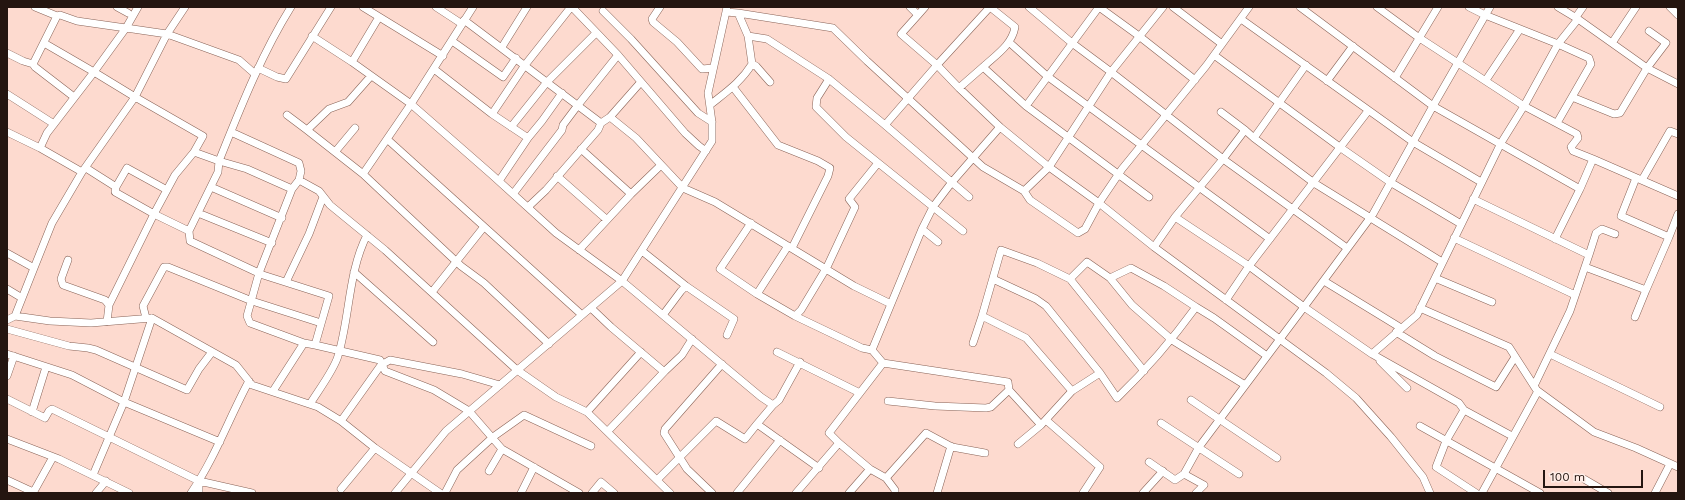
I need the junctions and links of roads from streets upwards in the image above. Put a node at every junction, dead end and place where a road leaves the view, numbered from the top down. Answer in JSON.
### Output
{"nodes":[{"id":1,"x":35,"y":7,"type":"edge"},
{"id":2,"x":117,"y":7,"type":"edge"},
{"id":3,"x":138,"y":7,"type":"edge"},
{"id":4,"x":185,"y":7,"type":"edge"},
{"id":5,"x":291,"y":7,"type":"edge"},
{"id":6,"x":331,"y":7,"type":"edge"},
{"id":7,"x":363,"y":7,"type":"edge"},
{"id":8,"x":436,"y":7,"type":"edge"},
{"id":9,"x":473,"y":7,"type":"edge"},
{"id":10,"x":527,"y":7,"type":"edge"},
{"id":11,"x":572,"y":7,"type":"edge"},
{"id":12,"x":660,"y":7,"type":"edge"},
{"id":13,"x":910,"y":7,"type":"edge"},
{"id":14,"x":925,"y":7,"type":"edge"},
{"id":15,"x":990,"y":7,"type":"edge"},
{"id":16,"x":1029,"y":7,"type":"edge"},
{"id":17,"x":1099,"y":7,"type":"edge"},
{"id":18,"x":1163,"y":7,"type":"edge"},
{"id":19,"x":1173,"y":7,"type":"edge"},
{"id":20,"x":1300,"y":7,"type":"edge"},
{"id":21,"x":1377,"y":7,"type":"edge"},
{"id":22,"x":1438,"y":7,"type":"edge"},
{"id":23,"x":1469,"y":7,"type":"edge"},
{"id":24,"x":1490,"y":7,"type":"edge"},
{"id":25,"x":1558,"y":7,"type":"edge"},
{"id":26,"x":1583,"y":7,"type":"edge"},
{"id":27,"x":1636,"y":7,"type":"edge"},
{"id":28,"x":1670,"y":7,"type":"edge"},
{"id":29,"x":1247,"y":8,"type":"edge"},
{"id":30,"x":727,"y":9,"type":"edge"},
{"id":31,"x":603,"y":11,"type":"dead end"},
{"id":32,"x":128,"y":13,"type":"dead end"},
{"id":33,"x":738,"y":13,"type":"junction"},
{"id":34,"x":1678,"y":14,"type":"edge"},
{"id":35,"x":918,"y":15,"type":"junction"},
{"id":36,"x":1485,"y":15,"type":"junction"},
{"id":37,"x":57,"y":16,"type":"junction"},
{"id":38,"x":379,"y":17,"type":"junction"},
{"id":39,"x":1241,"y":18,"type":"junction"},
{"id":40,"x":1577,"y":18,"type":"junction"},
{"id":41,"x":463,"y":22,"type":"junction"},
{"id":42,"x":126,"y":28,"type":"junction"},
{"id":43,"x":1520,"y":29,"type":"junction"},
{"id":44,"x":1649,"y":31,"type":"dead end"},
{"id":45,"x":596,"y":33,"type":"junction"},
{"id":46,"x":168,"y":34,"type":"junction"},
{"id":47,"x":312,"y":36,"type":"junction"},
{"id":48,"x":748,"y":36,"type":"junction"},
{"id":49,"x":1140,"y":36,"type":"junction"},
{"id":50,"x":1418,"y":37,"type":"junction"},
{"id":51,"x":44,"y":42,"type":"junction"},
{"id":52,"x":452,"y":42,"type":"junction"},
{"id":53,"x":1612,"y":42,"type":"junction"},
{"id":54,"x":1010,"y":43,"type":"junction"},
{"id":55,"x":1072,"y":43,"type":"junction"},
{"id":56,"x":1222,"y":44,"type":"junction"},
{"id":57,"x":1558,"y":44,"type":"junction"},
{"id":58,"x":1353,"y":46,"type":"junction"},
{"id":59,"x":502,"y":47,"type":"junction"},
{"id":60,"x":7,"y":53,"type":"edge"},
{"id":61,"x":618,"y":55,"type":"junction"},
{"id":62,"x":1214,"y":55,"type":"junction"},
{"id":63,"x":442,"y":56,"type":"junction"},
{"id":64,"x":516,"y":58,"type":"junction"},
{"id":65,"x":352,"y":62,"type":"junction"},
{"id":66,"x":1457,"y":63,"type":"junction"},
{"id":67,"x":32,"y":64,"type":"junction"},
{"id":68,"x":752,"y":64,"type":"junction"},
{"id":69,"x":525,"y":65,"type":"junction"},
{"id":70,"x":936,"y":65,"type":"junction"},
{"id":71,"x":1306,"y":65,"type":"junction"},
{"id":72,"x":983,"y":67,"type":"junction"},
{"id":73,"x":713,"y":68,"type":"junction"},
{"id":74,"x":1647,"y":68,"type":"junction"},
{"id":75,"x":434,"y":69,"type":"junction"},
{"id":76,"x":257,"y":71,"type":"junction"},
{"id":77,"x":94,"y":72,"type":"junction"},
{"id":78,"x":1111,"y":72,"type":"junction"},
{"id":79,"x":371,"y":76,"type":"junction"},
{"id":80,"x":1047,"y":76,"type":"junction"},
{"id":81,"x":1395,"y":78,"type":"junction"},
{"id":82,"x":829,"y":79,"type":"junction"},
{"id":83,"x":1195,"y":80,"type":"junction"},
{"id":84,"x":1486,"y":80,"type":"junction"},
{"id":85,"x":1327,"y":81,"type":"junction"},
{"id":86,"x":547,"y":82,"type":"junction"},
{"id":87,"x":770,"y":82,"type":"dead end"},
{"id":88,"x":640,"y":83,"type":"junction"},
{"id":89,"x":1678,"y":84,"type":"edge"},
{"id":90,"x":733,"y":87,"type":"junction"},
{"id":91,"x":959,"y":88,"type":"junction"},
{"id":92,"x":562,"y":93,"type":"junction"},
{"id":93,"x":7,"y":94,"type":"edge"},
{"id":94,"x":74,"y":97,"type":"junction"},
{"id":95,"x":135,"y":97,"type":"junction"},
{"id":96,"x":1572,"y":97,"type":"junction"},
{"id":97,"x":908,"y":98,"type":"junction"},
{"id":98,"x":1280,"y":102,"type":"junction"},
{"id":99,"x":411,"y":104,"type":"junction"},
{"id":100,"x":578,"y":105,"type":"junction"},
{"id":101,"x":710,"y":105,"type":"junction"},
{"id":102,"x":1088,"y":105,"type":"junction"},
{"id":103,"x":1026,"y":106,"type":"junction"},
{"id":104,"x":1433,"y":106,"type":"junction"},
{"id":105,"x":1524,"y":106,"type":"junction"},
{"id":106,"x":1368,"y":111,"type":"junction"},
{"id":107,"x":1221,"y":112,"type":"dead end"},
{"id":108,"x":492,"y":114,"type":"junction"},
{"id":109,"x":287,"y":115,"type":"dead end"},
{"id":110,"x":1166,"y":115,"type":"junction"},
{"id":111,"x":610,"y":117,"type":"junction"},
{"id":112,"x":712,"y":122,"type":"junction"},
{"id":113,"x":601,"y":123,"type":"junction"},
{"id":114,"x":1557,"y":123,"type":"junction"},
{"id":115,"x":54,"y":124,"type":"junction"},
{"id":116,"x":885,"y":125,"type":"junction"},
{"id":117,"x":511,"y":127,"type":"junction"},
{"id":118,"x":1000,"y":127,"type":"junction"},
{"id":119,"x":355,"y":128,"type":"dead end"},
{"id":120,"x":307,"y":130,"type":"junction"},
{"id":121,"x":1245,"y":130,"type":"junction"},
{"id":122,"x":7,"y":132,"type":"edge"},
{"id":123,"x":231,"y":132,"type":"junction"},
{"id":124,"x":1678,"y":134,"type":"edge"},
{"id":125,"x":528,"y":138,"type":"junction"},
{"id":126,"x":1067,"y":138,"type":"junction"},
{"id":127,"x":1254,"y":138,"type":"junction"},
{"id":128,"x":387,"y":140,"type":"junction"},
{"id":129,"x":1413,"y":142,"type":"junction"},
{"id":130,"x":1501,"y":143,"type":"junction"},
{"id":131,"x":1142,"y":144,"type":"junction"},
{"id":132,"x":40,"y":148,"type":"junction"},
{"id":133,"x":1341,"y":148,"type":"junction"},
{"id":134,"x":580,"y":149,"type":"junction"},
{"id":135,"x":706,"y":151,"type":"junction"},
{"id":136,"x":194,"y":152,"type":"junction"},
{"id":137,"x":335,"y":152,"type":"junction"},
{"id":138,"x":974,"y":158,"type":"junction"},
{"id":139,"x":1223,"y":159,"type":"junction"},
{"id":140,"x":1593,"y":159,"type":"junction"},
{"id":141,"x":219,"y":161,"type":"junction"},
{"id":142,"x":878,"y":163,"type":"junction"},
{"id":143,"x":661,"y":165,"type":"junction"},
{"id":144,"x":1049,"y":167,"type":"junction"},
{"id":145,"x":84,"y":170,"type":"junction"},
{"id":146,"x":364,"y":174,"type":"junction"},
{"id":147,"x":1118,"y":175,"type":"junction"},
{"id":148,"x":557,"y":176,"type":"junction"},
{"id":149,"x":1639,"y":179,"type":"junction"},
{"id":150,"x":299,"y":180,"type":"junction"},
{"id":151,"x":499,"y":181,"type":"junction"},
{"id":152,"x":952,"y":182,"type":"junction"},
{"id":153,"x":1390,"y":182,"type":"junction"},
{"id":154,"x":1481,"y":182,"type":"junction"},
{"id":155,"x":1314,"y":183,"type":"junction"},
{"id":156,"x":116,"y":187,"type":"junction"},
{"id":157,"x":211,"y":187,"type":"junction"},
{"id":158,"x":683,"y":188,"type":"junction"},
{"id":159,"x":1199,"y":188,"type":"junction"},
{"id":160,"x":292,"y":189,"type":"junction"},
{"id":161,"x":1580,"y":189,"type":"junction"},
{"id":162,"x":167,"y":190,"type":"junction"},
{"id":163,"x":1024,"y":190,"type":"junction"},
{"id":164,"x":513,"y":194,"type":"junction"},
{"id":165,"x":631,"y":194,"type":"junction"},
{"id":166,"x":1678,"y":196,"type":"edge"},
{"id":167,"x":323,"y":197,"type":"junction"},
{"id":168,"x":969,"y":197,"type":"dead end"},
{"id":169,"x":1149,"y":197,"type":"dead end"},
{"id":170,"x":1473,"y":199,"type":"junction"},
{"id":171,"x":1098,"y":203,"type":"junction"},
{"id":172,"x":528,"y":207,"type":"junction"},
{"id":173,"x":933,"y":207,"type":"junction"},
{"id":174,"x":1293,"y":210,"type":"junction"},
{"id":175,"x":198,"y":213,"type":"junction"},
{"id":176,"x":154,"y":214,"type":"junction"},
{"id":177,"x":1678,"y":214,"type":"edge"},
{"id":178,"x":1175,"y":217,"type":"junction"},
{"id":179,"x":1370,"y":217,"type":"junction"},
{"id":180,"x":282,"y":218,"type":"junction"},
{"id":181,"x":606,"y":219,"type":"junction"},
{"id":182,"x":751,"y":223,"type":"junction"},
{"id":183,"x":1461,"y":224,"type":"junction"},
{"id":184,"x":483,"y":228,"type":"junction"},
{"id":185,"x":922,"y":229,"type":"junction"},
{"id":186,"x":963,"y":231,"type":"dead end"},
{"id":187,"x":189,"y":232,"type":"junction"},
{"id":188,"x":1615,"y":234,"type":"dead end"},
{"id":189,"x":367,"y":235,"type":"junction"},
{"id":190,"x":1669,"y":237,"type":"junction"},
{"id":191,"x":1454,"y":238,"type":"junction"},
{"id":192,"x":1270,"y":239,"type":"junction"},
{"id":193,"x":1555,"y":239,"type":"junction"},
{"id":194,"x":938,"y":242,"type":"dead end"},
{"id":195,"x":272,"y":243,"type":"junction"},
{"id":196,"x":790,"y":247,"type":"junction"},
{"id":197,"x":1154,"y":247,"type":"junction"},
{"id":198,"x":1347,"y":248,"type":"junction"},
{"id":199,"x":579,"y":250,"type":"junction"},
{"id":200,"x":642,"y":251,"type":"junction"},
{"id":201,"x":7,"y":253,"type":"edge"},
{"id":202,"x":1589,"y":255,"type":"junction"},
{"id":203,"x":68,"y":260,"type":"dead end"},
{"id":204,"x":457,"y":262,"type":"junction"},
{"id":205,"x":1442,"y":262,"type":"junction"},
{"id":206,"x":1249,"y":266,"type":"junction"},
{"id":207,"x":1585,"y":267,"type":"junction"},
{"id":208,"x":34,"y":268,"type":"junction"},
{"id":209,"x":826,"y":269,"type":"junction"},
{"id":210,"x":354,"y":272,"type":"junction"},
{"id":211,"x":259,"y":273,"type":"junction"},
{"id":212,"x":1110,"y":278,"type":"junction"},
{"id":213,"x":1434,"y":278,"type":"junction"},
{"id":214,"x":993,"y":279,"type":"junction"},
{"id":215,"x":1070,"y":279,"type":"junction"},
{"id":216,"x":622,"y":281,"type":"junction"},
{"id":217,"x":1324,"y":281,"type":"junction"},
{"id":218,"x":286,"y":282,"type":"junction"},
{"id":219,"x":686,"y":286,"type":"junction"},
{"id":220,"x":7,"y":289,"type":"edge"},
{"id":221,"x":1646,"y":290,"type":"junction"},
{"id":222,"x":432,"y":292,"type":"junction"},
{"id":223,"x":757,"y":294,"type":"junction"},
{"id":224,"x":1575,"y":295,"type":"junction"},
{"id":225,"x":22,"y":298,"type":"junction"},
{"id":226,"x":1226,"y":300,"type":"junction"},
{"id":227,"x":252,"y":301,"type":"junction"},
{"id":228,"x":1492,"y":302,"type":"dead end"},
{"id":229,"x":891,"y":304,"type":"junction"},
{"id":230,"x":109,"y":305,"type":"junction"},
{"id":231,"x":1196,"y":307,"type":"junction"},
{"id":232,"x":1304,"y":307,"type":"junction"},
{"id":233,"x":591,"y":308,"type":"junction"},
{"id":234,"x":1420,"y":308,"type":"junction"},
{"id":235,"x":663,"y":315,"type":"junction"},
{"id":236,"x":15,"y":316,"type":"junction"},
{"id":237,"x":582,"y":316,"type":"junction"},
{"id":238,"x":795,"y":316,"type":"junction"},
{"id":239,"x":982,"y":316,"type":"junction"},
{"id":240,"x":149,"y":318,"type":"junction"},
{"id":241,"x":1635,"y":318,"type":"dead end"},
{"id":242,"x":7,"y":320,"type":"edge"},
{"id":243,"x":107,"y":322,"type":"junction"},
{"id":244,"x":321,"y":323,"type":"junction"},
{"id":245,"x":7,"y":329,"type":"edge"},
{"id":246,"x":1399,"y":330,"type":"junction"},
{"id":247,"x":727,"y":335,"type":"dead end"},
{"id":248,"x":692,"y":339,"type":"junction"},
{"id":249,"x":1172,"y":340,"type":"junction"},
{"id":250,"x":1280,"y":340,"type":"junction"},
{"id":251,"x":433,"y":342,"type":"dead end"},
{"id":252,"x":304,"y":343,"type":"junction"},
{"id":253,"x":973,"y":343,"type":"dead end"},
{"id":254,"x":549,"y":344,"type":"junction"},
{"id":255,"x":315,"y":345,"type":"junction"},
{"id":256,"x":339,"y":350,"type":"junction"},
{"id":257,"x":872,"y":350,"type":"junction"},
{"id":258,"x":212,"y":352,"type":"junction"},
{"id":259,"x":641,"y":352,"type":"junction"},
{"id":260,"x":777,"y":352,"type":"dead end"},
{"id":261,"x":1372,"y":354,"type":"junction"},
{"id":262,"x":1550,"y":354,"type":"junction"},
{"id":263,"x":10,"y":355,"type":"edge"},
{"id":264,"x":1267,"y":356,"type":"junction"},
{"id":265,"x":1515,"y":357,"type":"junction"},
{"id":266,"x":800,"y":362,"type":"junction"},
{"id":267,"x":883,"y":363,"type":"junction"},
{"id":268,"x":722,"y":364,"type":"junction"},
{"id":269,"x":382,"y":365,"type":"junction"},
{"id":270,"x":46,"y":367,"type":"junction"},
{"id":271,"x":135,"y":367,"type":"junction"},
{"id":272,"x":517,"y":370,"type":"junction"},
{"id":273,"x":665,"y":371,"type":"junction"},
{"id":274,"x":1144,"y":371,"type":"junction"},
{"id":275,"x":1100,"y":373,"type":"junction"},
{"id":276,"x":7,"y":376,"type":"edge"},
{"id":277,"x":249,"y":381,"type":"junction"},
{"id":278,"x":500,"y":385,"type":"junction"},
{"id":279,"x":1245,"y":385,"type":"junction"},
{"id":280,"x":1407,"y":388,"type":"dead end"},
{"id":281,"x":1536,"y":388,"type":"junction"},
{"id":282,"x":1009,"y":390,"type":"junction"},
{"id":283,"x":273,"y":391,"type":"junction"},
{"id":284,"x":1072,"y":391,"type":"junction"},
{"id":285,"x":860,"y":393,"type":"junction"},
{"id":286,"x":7,"y":399,"type":"edge"},
{"id":287,"x":1191,"y":400,"type":"dead end"},
{"id":288,"x":888,"y":401,"type":"dead end"},
{"id":289,"x":124,"y":402,"type":"junction"},
{"id":290,"x":310,"y":404,"type":"junction"},
{"id":291,"x":772,"y":405,"type":"junction"},
{"id":292,"x":1660,"y":407,"type":"dead end"},
{"id":293,"x":1464,"y":410,"type":"junction"},
{"id":294,"x":470,"y":411,"type":"junction"},
{"id":295,"x":32,"y":412,"type":"junction"},
{"id":296,"x":586,"y":412,"type":"junction"},
{"id":297,"x":1220,"y":419,"type":"junction"},
{"id":298,"x":341,"y":421,"type":"junction"},
{"id":299,"x":1044,"y":422,"type":"junction"},
{"id":300,"x":1161,"y":423,"type":"dead end"},
{"id":301,"x":757,"y":424,"type":"junction"},
{"id":302,"x":1420,"y":426,"type":"dead end"},
{"id":303,"x":608,"y":431,"type":"junction"},
{"id":304,"x":1512,"y":436,"type":"junction"},
{"id":305,"x":108,"y":438,"type":"junction"},
{"id":306,"x":492,"y":438,"type":"junction"},
{"id":307,"x":7,"y":439,"type":"edge"},
{"id":308,"x":780,"y":440,"type":"junction"},
{"id":309,"x":1446,"y":441,"type":"junction"},
{"id":310,"x":220,"y":442,"type":"junction"},
{"id":311,"x":839,"y":443,"type":"junction"},
{"id":312,"x":1018,"y":444,"type":"dead end"},
{"id":313,"x":591,"y":446,"type":"dead end"},
{"id":314,"x":951,"y":446,"type":"junction"},
{"id":315,"x":1199,"y":447,"type":"junction"},
{"id":316,"x":374,"y":448,"type":"junction"},
{"id":317,"x":502,"y":449,"type":"junction"},
{"id":318,"x":984,"y":453,"type":"dead end"},
{"id":319,"x":53,"y":457,"type":"junction"},
{"id":320,"x":680,"y":457,"type":"junction"},
{"id":321,"x":1277,"y":458,"type":"dead end"},
{"id":322,"x":1148,"y":462,"type":"dead end"},
{"id":323,"x":1670,"y":464,"type":"junction"},
{"id":324,"x":534,"y":467,"type":"junction"},
{"id":325,"x":1678,"y":467,"type":"edge"},
{"id":326,"x":819,"y":468,"type":"junction"},
{"id":327,"x":870,"y":469,"type":"junction"},
{"id":328,"x":1494,"y":469,"type":"junction"},
{"id":329,"x":489,"y":471,"type":"dead end"},
{"id":330,"x":1163,"y":471,"type":"junction"},
{"id":331,"x":411,"y":473,"type":"junction"},
{"id":332,"x":1184,"y":474,"type":"junction"},
{"id":333,"x":1239,"y":474,"type":"dead end"},
{"id":334,"x":93,"y":475,"type":"junction"},
{"id":335,"x":886,"y":478,"type":"junction"},
{"id":336,"x":1584,"y":478,"type":"dead end"},
{"id":337,"x":7,"y":480,"type":"edge"},
{"id":338,"x":657,"y":480,"type":"junction"},
{"id":339,"x":106,"y":481,"type":"junction"},
{"id":340,"x":199,"y":481,"type":"junction"},
{"id":341,"x":341,"y":489,"type":"dead end"},
{"id":342,"x":236,"y":492,"type":"edge"},
{"id":343,"x":33,"y":493,"type":"edge"},
{"id":344,"x":96,"y":493,"type":"edge"},
{"id":345,"x":129,"y":493,"type":"edge"},
{"id":346,"x":191,"y":493,"type":"edge"},
{"id":347,"x":199,"y":493,"type":"edge"},
{"id":348,"x":252,"y":493,"type":"edge"},
{"id":349,"x":395,"y":493,"type":"edge"},
{"id":350,"x":440,"y":493,"type":"edge"},
{"id":351,"x":445,"y":493,"type":"edge"},
{"id":352,"x":521,"y":493,"type":"edge"},
{"id":353,"x":579,"y":493,"type":"edge"},
{"id":354,"x":592,"y":493,"type":"edge"},
{"id":355,"x":614,"y":493,"type":"edge"},
{"id":356,"x":670,"y":493,"type":"edge"},
{"id":357,"x":712,"y":493,"type":"edge"},
{"id":358,"x":737,"y":493,"type":"edge"},
{"id":359,"x":796,"y":493,"type":"edge"},
{"id":360,"x":849,"y":493,"type":"edge"},
{"id":361,"x":895,"y":493,"type":"edge"},
{"id":362,"x":937,"y":493,"type":"edge"},
{"id":363,"x":1083,"y":493,"type":"edge"},
{"id":364,"x":1143,"y":493,"type":"edge"},
{"id":365,"x":1196,"y":493,"type":"edge"},
{"id":366,"x":1430,"y":493,"type":"edge"},
{"id":367,"x":1476,"y":493,"type":"edge"},
{"id":368,"x":1482,"y":493,"type":"edge"},
{"id":369,"x":1540,"y":493,"type":"edge"},
{"id":370,"x":1608,"y":493,"type":"edge"},
{"id":371,"x":1655,"y":493,"type":"edge"}],
"edges":[{"from":1,"to":37,"type":"street"},
{"from":2,"to":32,"type":"street"},
{"from":3,"to":42,"type":"street"},
{"from":4,"to":46,"type":"street"},
{"from":5,"to":76,"type":"street"},
{"from":6,"to":47,"type":"street"},
{"from":7,"to":38,"type":"street"},
{"from":8,"to":41,"type":"street"},
{"from":9,"to":41,"type":"street"},
{"from":10,"to":59,"type":"street"},
{"from":11,"to":45,"type":"street"},
{"from":11,"to":69,"type":"street"},
{"from":12,"to":73,"type":"street"},
{"from":13,"to":35,"type":"street"},
{"from":14,"to":35,"type":"street"},
{"from":15,"to":54,"type":"street"},
{"from":15,"to":70,"type":"street"},
{"from":16,"to":55,"type":"street"},
{"from":17,"to":49,"type":"street"},
{"from":17,"to":55,"type":"street"},
{"from":18,"to":49,"type":"street"},
{"from":19,"to":56,"type":"street"},
{"from":20,"to":58,"type":"street"},
{"from":21,"to":50,"type":"street"},
{"from":22,"to":50,"type":"street"},
{"from":23,"to":36,"type":"street"},
{"from":24,"to":36,"type":"street"},
{"from":25,"to":40,"type":"street"},
{"from":26,"to":40,"type":"street"},
{"from":27,"to":53,"type":"street"},
{"from":28,"to":34,"type":"street"},
{"from":29,"to":39,"type":"street"},
{"from":30,"to":33,"type":"street"},
{"from":30,"to":73,"type":"street"},
{"from":31,"to":112,"type":"street"},
{"from":33,"to":48,"type":"street"},
{"from":33,"to":97,"type":"street"},
{"from":35,"to":70,"type":"street"},
{"from":36,"to":43,"type":"street"},
{"from":36,"to":66,"type":"street"},
{"from":37,"to":42,"type":"street"},
{"from":37,"to":51,"type":"street"},
{"from":38,"to":63,"type":"street"},
{"from":38,"to":65,"type":"street"},
{"from":39,"to":56,"type":"street"},
{"from":39,"to":71,"type":"street"},
{"from":40,"to":53,"type":"street"},
{"from":40,"to":57,"type":"street"},
{"from":41,"to":52,"type":"street"},
{"from":41,"to":59,"type":"street"},
{"from":42,"to":46,"type":"street"},
{"from":42,"to":77,"type":"street"},
{"from":43,"to":57,"type":"street"},
{"from":43,"to":84,"type":"street"},
{"from":44,"to":74,"type":"street"},
{"from":45,"to":61,"type":"street"},
{"from":45,"to":86,"type":"street"},
{"from":46,"to":76,"type":"street"},
{"from":46,"to":95,"type":"street"},
{"from":47,"to":65,"type":"street"},
{"from":47,"to":76,"type":"street"},
{"from":48,"to":68,"type":"street"},
{"from":48,"to":82,"type":"street"},
{"from":49,"to":78,"type":"street"},
{"from":49,"to":83,"type":"street"},
{"from":50,"to":66,"type":"street"},
{"from":50,"to":81,"type":"street"},
{"from":51,"to":67,"type":"street"},
{"from":51,"to":77,"type":"street"},
{"from":52,"to":63,"type":"street"},
{"from":52,"to":64,"type":"street"},
{"from":53,"to":74,"type":"street"},
{"from":54,"to":72,"type":"street"},
{"from":54,"to":80,"type":"street"},
{"from":55,"to":78,"type":"street"},
{"from":55,"to":80,"type":"street"},
{"from":56,"to":62,"type":"street"},
{"from":57,"to":96,"type":"street"},
{"from":57,"to":105,"type":"street"},
{"from":58,"to":81,"type":"street"},
{"from":58,"to":85,"type":"street"},
{"from":59,"to":64,"type":"street"},
{"from":60,"to":67,"type":"street"},
{"from":61,"to":88,"type":"street"},
{"from":61,"to":100,"type":"street"},
{"from":62,"to":83,"type":"street"},
{"from":62,"to":98,"type":"street"},
{"from":63,"to":75,"type":"street"},
{"from":64,"to":69,"type":"street"},
{"from":65,"to":79,"type":"street"},
{"from":66,"to":84,"type":"street"},
{"from":66,"to":104,"type":"street"},
{"from":67,"to":94,"type":"street"},
{"from":68,"to":87,"type":"street"},
{"from":68,"to":90,"type":"street"},
{"from":69,"to":86,"type":"street"},
{"from":69,"to":108,"type":"street"},
{"from":70,"to":91,"type":"street"},
{"from":70,"to":97,"type":"street"},
{"from":71,"to":85,"type":"street"},
{"from":71,"to":98,"type":"street"},
{"from":72,"to":91,"type":"street"},
{"from":72,"to":103,"type":"street"},
{"from":73,"to":101,"type":"street"},
{"from":74,"to":89,"type":"street"},
{"from":74,"to":96,"type":"street"},
{"from":75,"to":99,"type":"street"},
{"from":75,"to":108,"type":"street"},
{"from":76,"to":123,"type":"street"},
{"from":77,"to":94,"type":"street"},
{"from":77,"to":95,"type":"street"},
{"from":78,"to":102,"type":"street"},
{"from":78,"to":110,"type":"street"},
{"from":79,"to":99,"type":"street"},
{"from":79,"to":120,"type":"street"},
{"from":80,"to":102,"type":"street"},
{"from":80,"to":103,"type":"street"},
{"from":81,"to":104,"type":"street"},
{"from":82,"to":116,"type":"street"},
{"from":82,"to":142,"type":"street"},
{"from":83,"to":110,"type":"street"},
{"from":84,"to":105,"type":"street"},
{"from":85,"to":106,"type":"street"},
{"from":86,"to":92,"type":"street"},
{"from":86,"to":117,"type":"street"},
{"from":88,"to":111,"type":"street"},
{"from":88,"to":135,"type":"street"},
{"from":90,"to":101,"type":"street"},
{"from":90,"to":196,"type":"street"},
{"from":91,"to":118,"type":"street"},
{"from":92,"to":100,"type":"street"},
{"from":92,"to":125,"type":"street"},
{"from":93,"to":115,"type":"street"},
{"from":94,"to":115,"type":"street"},
{"from":95,"to":136,"type":"street"},
{"from":95,"to":145,"type":"street"},
{"from":96,"to":114,"type":"street"},
{"from":97,"to":116,"type":"street"},
{"from":97,"to":138,"type":"street"},
{"from":98,"to":127,"type":"street"},
{"from":98,"to":133,"type":"street"},
{"from":99,"to":128,"type":"street"},
{"from":99,"to":151,"type":"street"},
{"from":100,"to":113,"type":"street"},
{"from":100,"to":164,"type":"street"},
{"from":101,"to":112,"type":"street"},
{"from":102,"to":126,"type":"street"},
{"from":102,"to":131,"type":"street"},
{"from":103,"to":126,"type":"street"},
{"from":104,"to":129,"type":"street"},
{"from":104,"to":130,"type":"street"},
{"from":105,"to":114,"type":"street"},
{"from":105,"to":130,"type":"street"},
{"from":106,"to":129,"type":"street"},
{"from":106,"to":133,"type":"street"},
{"from":107,"to":121,"type":"street"},
{"from":108,"to":117,"type":"street"},
{"from":109,"to":120,"type":"street"},
{"from":110,"to":131,"type":"street"},
{"from":110,"to":139,"type":"street"},
{"from":111,"to":113,"type":"street"},
{"from":111,"to":143,"type":"street"},
{"from":112,"to":135,"type":"street"},
{"from":113,"to":134,"type":"street"},
{"from":114,"to":140,"type":"street"},
{"from":115,"to":132,"type":"street"},
{"from":116,"to":152,"type":"street"},
{"from":117,"to":125,"type":"street"},
{"from":118,"to":138,"type":"street"},
{"from":118,"to":144,"type":"street"},
{"from":119,"to":137,"type":"street"},
{"from":120,"to":137,"type":"street"},
{"from":121,"to":127,"type":"street"},
{"from":121,"to":139,"type":"street"},
{"from":122,"to":132,"type":"street"},
{"from":123,"to":141,"type":"street"},
{"from":123,"to":150,"type":"street"},
{"from":124,"to":149,"type":"street"},
{"from":125,"to":151,"type":"street"},
{"from":126,"to":144,"type":"street"},
{"from":126,"to":147,"type":"street"},
{"from":127,"to":155,"type":"street"},
{"from":128,"to":146,"type":"street"},
{"from":128,"to":184,"type":"street"},
{"from":129,"to":153,"type":"street"},
{"from":129,"to":154,"type":"street"},
{"from":130,"to":154,"type":"street"},
{"from":130,"to":161,"type":"street"},
{"from":131,"to":147,"type":"street"},
{"from":131,"to":159,"type":"street"},
{"from":132,"to":145,"type":"street"},
{"from":133,"to":153,"type":"street"},
{"from":133,"to":155,"type":"street"},
{"from":134,"to":148,"type":"street"},
{"from":134,"to":165,"type":"street"},
{"from":135,"to":158,"type":"street"},
{"from":136,"to":141,"type":"street"},
{"from":136,"to":162,"type":"street"},
{"from":137,"to":146,"type":"street"},
{"from":138,"to":152,"type":"street"},
{"from":138,"to":163,"type":"street"},
{"from":139,"to":159,"type":"street"},
{"from":139,"to":174,"type":"street"},
{"from":140,"to":149,"type":"street"},
{"from":140,"to":161,"type":"street"},
{"from":141,"to":157,"type":"street"},
{"from":141,"to":160,"type":"street"},
{"from":142,"to":173,"type":"street"},
{"from":142,"to":209,"type":"street"},
{"from":143,"to":158,"type":"street"},
{"from":143,"to":165,"type":"street"},
{"from":144,"to":163,"type":"street"},
{"from":144,"to":171,"type":"street"},
{"from":145,"to":156,"type":"street"},
{"from":145,"to":208,"type":"street"},
{"from":146,"to":204,"type":"street"},
{"from":147,"to":169,"type":"street"},
{"from":147,"to":171,"type":"street"},
{"from":148,"to":172,"type":"street"},
{"from":148,"to":181,"type":"street"},
{"from":149,"to":166,"type":"street"},
{"from":149,"to":190,"type":"street"},
{"from":150,"to":160,"type":"street"},
{"from":150,"to":167,"type":"street"},
{"from":151,"to":164,"type":"street"},
{"from":152,"to":168,"type":"street"},
{"from":152,"to":173,"type":"street"},
{"from":153,"to":179,"type":"street"},
{"from":153,"to":183,"type":"street"},
{"from":154,"to":170,"type":"street"},
{"from":155,"to":174,"type":"street"},
{"from":155,"to":179,"type":"street"},
{"from":156,"to":162,"type":"street"},
{"from":156,"to":176,"type":"street"},
{"from":157,"to":175,"type":"street"},
{"from":157,"to":180,"type":"street"},
{"from":158,"to":182,"type":"street"},
{"from":158,"to":200,"type":"street"},
{"from":159,"to":178,"type":"street"},
{"from":159,"to":192,"type":"street"},
{"from":160,"to":180,"type":"street"},
{"from":161,"to":193,"type":"street"},
{"from":162,"to":176,"type":"street"},
{"from":163,"to":171,"type":"street"},
{"from":164,"to":172,"type":"street"},
{"from":165,"to":181,"type":"street"},
{"from":167,"to":189,"type":"street"},
{"from":167,"to":218,"type":"street"},
{"from":170,"to":183,"type":"street"},
{"from":170,"to":193,"type":"street"},
{"from":171,"to":197,"type":"street"},
{"from":172,"to":199,"type":"street"},
{"from":173,"to":185,"type":"street"},
{"from":173,"to":186,"type":"street"},
{"from":174,"to":192,"type":"street"},
{"from":174,"to":198,"type":"street"},
{"from":175,"to":187,"type":"street"},
{"from":175,"to":195,"type":"street"},
{"from":176,"to":187,"type":"street"},
{"from":176,"to":230,"type":"street"},
{"from":177,"to":190,"type":"street"},
{"from":178,"to":197,"type":"street"},
{"from":178,"to":206,"type":"street"},
{"from":179,"to":198,"type":"street"},
{"from":179,"to":205,"type":"street"},
{"from":180,"to":195,"type":"street"},
{"from":181,"to":199,"type":"street"},
{"from":182,"to":196,"type":"street"},
{"from":182,"to":223,"type":"street"},
{"from":183,"to":191,"type":"street"},
{"from":184,"to":204,"type":"street"},
{"from":184,"to":237,"type":"street"},
{"from":185,"to":194,"type":"street"},
{"from":185,"to":229,"type":"street"},
{"from":187,"to":211,"type":"street"},
{"from":188,"to":202,"type":"street"},
{"from":189,"to":210,"type":"street"},
{"from":189,"to":222,"type":"street"},
{"from":190,"to":221,"type":"street"},
{"from":191,"to":205,"type":"street"},
{"from":191,"to":224,"type":"street"},
{"from":192,"to":206,"type":"street"},
{"from":193,"to":202,"type":"street"},
{"from":195,"to":211,"type":"street"},
{"from":196,"to":209,"type":"street"},
{"from":196,"to":223,"type":"street"},
{"from":197,"to":226,"type":"street"},
{"from":198,"to":217,"type":"street"},
{"from":199,"to":216,"type":"street"},
{"from":200,"to":216,"type":"street"},
{"from":200,"to":219,"type":"street"},
{"from":201,"to":208,"type":"street"},
{"from":202,"to":207,"type":"street"},
{"from":203,"to":230,"type":"street"},
{"from":204,"to":222,"type":"street"},
{"from":204,"to":254,"type":"street"},
{"from":205,"to":213,"type":"street"},
{"from":206,"to":226,"type":"street"},
{"from":206,"to":232,"type":"street"},
{"from":207,"to":221,"type":"street"},
{"from":207,"to":224,"type":"street"},
{"from":208,"to":225,"type":"street"},
{"from":209,"to":229,"type":"street"},
{"from":209,"to":238,"type":"street"},
{"from":210,"to":251,"type":"street"},
{"from":210,"to":256,"type":"street"},
{"from":211,"to":218,"type":"street"},
{"from":211,"to":227,"type":"street"},
{"from":212,"to":215,"type":"street"},
{"from":212,"to":231,"type":"street"},
{"from":212,"to":249,"type":"street"},
{"from":213,"to":228,"type":"street"},
{"from":213,"to":234,"type":"street"},
{"from":214,"to":215,"type":"street"},
{"from":214,"to":239,"type":"street"},
{"from":214,"to":275,"type":"street"},
{"from":215,"to":274,"type":"street"},
{"from":216,"to":233,"type":"street"},
{"from":216,"to":235,"type":"street"},
{"from":217,"to":232,"type":"street"},
{"from":217,"to":246,"type":"street"},
{"from":218,"to":244,"type":"street"},
{"from":219,"to":235,"type":"street"},
{"from":219,"to":247,"type":"street"},
{"from":220,"to":225,"type":"street"},
{"from":221,"to":241,"type":"street"},
{"from":222,"to":272,"type":"street"},
{"from":223,"to":238,"type":"street"},
{"from":224,"to":262,"type":"street"},
{"from":225,"to":236,"type":"street"},
{"from":226,"to":250,"type":"street"},
{"from":227,"to":240,"type":"street"},
{"from":227,"to":244,"type":"street"},
{"from":227,"to":252,"type":"street"},
{"from":229,"to":257,"type":"street"},
{"from":230,"to":243,"type":"street"},
{"from":231,"to":249,"type":"street"},
{"from":231,"to":264,"type":"street"},
{"from":232,"to":250,"type":"street"},
{"from":232,"to":261,"type":"street"},
{"from":233,"to":237,"type":"street"},
{"from":233,"to":259,"type":"street"},
{"from":234,"to":246,"type":"street"},
{"from":234,"to":265,"type":"street"},
{"from":235,"to":248,"type":"street"},
{"from":236,"to":242,"type":"street"},
{"from":236,"to":243,"type":"street"},
{"from":237,"to":254,"type":"street"},
{"from":238,"to":257,"type":"street"},
{"from":239,"to":253,"type":"street"},
{"from":239,"to":284,"type":"street"},
{"from":240,"to":243,"type":"street"},
{"from":240,"to":258,"type":"street"},
{"from":240,"to":271,"type":"street"},
{"from":244,"to":255,"type":"street"},
{"from":245,"to":271,"type":"street"},
{"from":246,"to":261,"type":"street"},
{"from":246,"to":265,"type":"street"},
{"from":248,"to":268,"type":"street"},
{"from":248,"to":273,"type":"street"},
{"from":249,"to":274,"type":"street"},
{"from":249,"to":279,"type":"street"},
{"from":250,"to":264,"type":"street"},
{"from":250,"to":366,"type":"street"},
{"from":252,"to":255,"type":"street"},
{"from":252,"to":283,"type":"street"},
{"from":254,"to":272,"type":"street"},
{"from":255,"to":256,"type":"street"},
{"from":256,"to":269,"type":"street"},
{"from":256,"to":290,"type":"street"},
{"from":257,"to":267,"type":"street"},
{"from":258,"to":271,"type":"street"},
{"from":258,"to":277,"type":"street"},
{"from":259,"to":273,"type":"street"},
{"from":259,"to":296,"type":"street"},
{"from":260,"to":266,"type":"street"},
{"from":261,"to":280,"type":"street"},
{"from":261,"to":293,"type":"street"},
{"from":262,"to":281,"type":"street"},
{"from":262,"to":292,"type":"street"},
{"from":263,"to":270,"type":"street"},
{"from":263,"to":276,"type":"street"},
{"from":264,"to":279,"type":"street"},
{"from":265,"to":281,"type":"street"},
{"from":266,"to":285,"type":"street"},
{"from":266,"to":291,"type":"street"},
{"from":267,"to":282,"type":"street"},
{"from":267,"to":285,"type":"street"},
{"from":268,"to":291,"type":"street"},
{"from":268,"to":320,"type":"street"},
{"from":269,"to":278,"type":"street"},
{"from":269,"to":294,"type":"street"},
{"from":269,"to":298,"type":"street"},
{"from":270,"to":289,"type":"street"},
{"from":270,"to":295,"type":"street"},
{"from":271,"to":289,"type":"street"},
{"from":272,"to":278,"type":"street"},
{"from":272,"to":296,"type":"street"},
{"from":273,"to":303,"type":"street"},
{"from":274,"to":275,"type":"street"},
{"from":275,"to":284,"type":"street"},
{"from":277,"to":283,"type":"street"},
{"from":277,"to":310,"type":"street"},
{"from":278,"to":294,"type":"street"},
{"from":279,"to":297,"type":"street"},
{"from":281,"to":304,"type":"street"},
{"from":281,"to":323,"type":"street"},
{"from":282,"to":288,"type":"street"},
{"from":282,"to":299,"type":"street"},
{"from":283,"to":290,"type":"street"},
{"from":284,"to":299,"type":"street"},
{"from":285,"to":311,"type":"street"},
{"from":286,"to":295,"type":"street"},
{"from":287,"to":297,"type":"street"},
{"from":289,"to":305,"type":"street"},
{"from":289,"to":310,"type":"street"},
{"from":290,"to":298,"type":"street"},
{"from":291,"to":301,"type":"street"},
{"from":293,"to":304,"type":"street"},
{"from":293,"to":309,"type":"street"},
{"from":294,"to":306,"type":"street"},
{"from":294,"to":331,"type":"street"},
{"from":295,"to":305,"type":"street"},
{"from":296,"to":303,"type":"street"},
{"from":297,"to":315,"type":"street"},
{"from":297,"to":321,"type":"street"},
{"from":298,"to":316,"type":"street"},
{"from":299,"to":312,"type":"street"},
{"from":299,"to":363,"type":"street"},
{"from":300,"to":315,"type":"street"},
{"from":301,"to":308,"type":"street"},
{"from":301,"to":320,"type":"street"},
{"from":302,"to":309,"type":"street"},
{"from":303,"to":338,"type":"street"},
{"from":304,"to":328,"type":"street"},
{"from":305,"to":334,"type":"street"},
{"from":305,"to":340,"type":"street"},
{"from":306,"to":313,"type":"street"},
{"from":306,"to":317,"type":"street"},
{"from":306,"to":351,"type":"street"},
{"from":307,"to":319,"type":"street"},
{"from":308,"to":326,"type":"street"},
{"from":308,"to":358,"type":"street"},
{"from":309,"to":328,"type":"street"},
{"from":309,"to":367,"type":"street"},
{"from":310,"to":340,"type":"street"},
{"from":311,"to":326,"type":"street"},
{"from":311,"to":327,"type":"street"},
{"from":314,"to":318,"type":"street"},
{"from":314,"to":335,"type":"street"},
{"from":314,"to":362,"type":"street"},
{"from":315,"to":332,"type":"street"},
{"from":315,"to":333,"type":"street"},
{"from":316,"to":331,"type":"street"},
{"from":316,"to":341,"type":"street"},
{"from":317,"to":324,"type":"street"},
{"from":317,"to":329,"type":"street"},
{"from":319,"to":334,"type":"street"},
{"from":319,"to":343,"type":"street"},
{"from":320,"to":338,"type":"street"},
{"from":320,"to":357,"type":"street"},
{"from":322,"to":330,"type":"street"},
{"from":323,"to":325,"type":"street"},
{"from":323,"to":371,"type":"street"},
{"from":324,"to":352,"type":"street"},
{"from":324,"to":353,"type":"street"},
{"from":326,"to":359,"type":"street"},
{"from":327,"to":335,"type":"street"},
{"from":327,"to":360,"type":"street"},
{"from":328,"to":368,"type":"street"},
{"from":328,"to":369,"type":"street"},
{"from":330,"to":332,"type":"street"},
{"from":330,"to":364,"type":"street"},
{"from":331,"to":349,"type":"street"},
{"from":331,"to":350,"type":"street"},
{"from":332,"to":365,"type":"street"},
{"from":334,"to":339,"type":"street"},
{"from":335,"to":361,"type":"street"},
{"from":336,"to":370,"type":"street"},
{"from":337,"to":343,"type":"street"},
{"from":338,"to":356,"type":"street"},
{"from":339,"to":344,"type":"street"},
{"from":339,"to":345,"type":"street"},
{"from":340,"to":342,"type":"street"},
{"from":340,"to":346,"type":"street"},
{"from":340,"to":347,"type":"street"},
{"from":342,"to":348,"type":"street"},
{"from":354,"to":355,"type":"street"}]}
